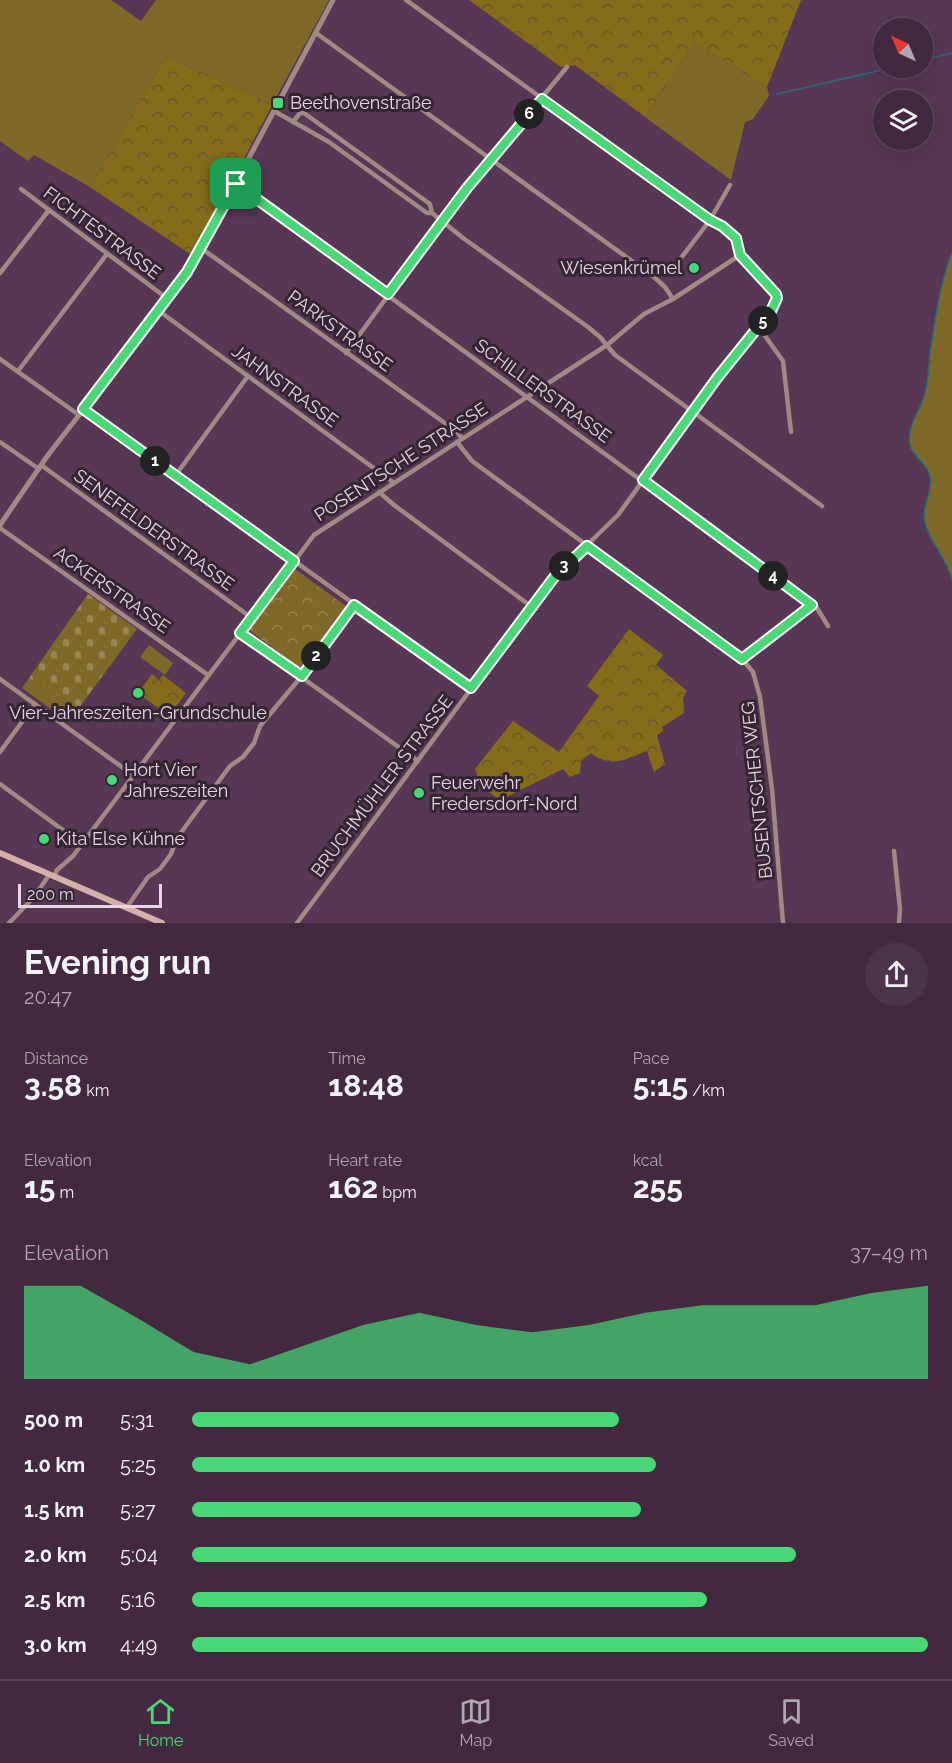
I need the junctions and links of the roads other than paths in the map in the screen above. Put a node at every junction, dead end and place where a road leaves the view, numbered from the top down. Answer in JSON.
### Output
{"nodes":[{"id":1,"x":333,"y":0,"type":"edge"},
{"id":2,"x":406,"y":0,"type":"edge"},
{"id":3,"x":316,"y":33,"type":"junction"},
{"id":4,"x":567,"y":68,"type":"dead end"},
{"id":5,"x":542,"y":99,"type":"junction"},
{"id":6,"x":274,"y":111,"type":"junction"},
{"id":7,"x":293,"y":122,"type":"junction"},
{"id":8,"x":491,"y":159,"type":"junction"},
{"id":9,"x":236,"y":184,"type":"junction"},
{"id":10,"x":730,"y":185,"type":"dead end"},
{"id":11,"x":21,"y":189,"type":"dead end"},
{"id":12,"x":49,"y":210,"type":"junction"},
{"id":13,"x":432,"y":213,"type":"junction"},
{"id":14,"x":710,"y":220,"type":"junction"},
{"id":15,"x":442,"y":221,"type":"junction"},
{"id":16,"x":201,"y":248,"type":"junction"},
{"id":17,"x":107,"y":254,"type":"junction"},
{"id":18,"x":740,"y":255,"type":"junction"},
{"id":19,"x":681,"y":258,"type":"dead end"},
{"id":20,"x":0,"y":273,"type":"edge"},
{"id":21,"x":388,"y":294,"type":"junction"},
{"id":22,"x":168,"y":299,"type":"junction"},
{"id":23,"x":673,"y":299,"type":"junction"},
{"id":24,"x":159,"y":311,"type":"junction"},
{"id":25,"x":758,"y":326,"type":"junction"},
{"id":26,"x":606,"y":345,"type":"junction"},
{"id":27,"x":346,"y":353,"type":"junction"},
{"id":28,"x":0,"y":358,"type":"edge"},
{"id":29,"x":18,"y":371,"type":"junction"},
{"id":30,"x":248,"y":376,"type":"junction"},
{"id":31,"x":527,"y":396,"type":"junction"},
{"id":32,"x":83,"y":409,"type":"junction"},
{"id":33,"x":693,"y":412,"type":"junction"},
{"id":34,"x":79,"y":415,"type":"junction"},
{"id":35,"x":791,"y":432,"type":"dead end"},
{"id":36,"x":459,"y":440,"type":"junction"},
{"id":37,"x":0,"y":442,"type":"edge"},
{"id":38,"x":40,"y":467,"type":"junction"},
{"id":39,"x":175,"y":476,"type":"junction"},
{"id":40,"x":643,"y":480,"type":"junction"},
{"id":41,"x":394,"y":483,"type":"junction"},
{"id":42,"x":379,"y":492,"type":"junction"},
{"id":43,"x":822,"y":506,"type":"dead end"},
{"id":44,"x":0,"y":526,"type":"edge"},
{"id":45,"x":587,"y":546,"type":"junction"},
{"id":46,"x":294,"y":561,"type":"junction"},
{"id":47,"x":354,"y":605,"type":"junction"},
{"id":48,"x":812,"y":605,"type":"junction"},
{"id":49,"x":532,"y":607,"type":"junction"},
{"id":50,"x":252,"y":618,"type":"junction"},
{"id":51,"x":828,"y":626,"type":"dead end"},
{"id":52,"x":240,"y":633,"type":"junction"},
{"id":53,"x":742,"y":659,"type":"junction"},
{"id":54,"x":208,"y":675,"type":"junction"},
{"id":55,"x":302,"y":676,"type":"junction"},
{"id":56,"x":0,"y":679,"type":"edge"},
{"id":57,"x":471,"y":688,"type":"junction"},
{"id":58,"x":35,"y":704,"type":"junction"},
{"id":59,"x":0,"y":752,"type":"edge"},
{"id":60,"x":418,"y":761,"type":"junction"},
{"id":61,"x":133,"y":775,"type":"junction"},
{"id":62,"x":0,"y":784,"type":"edge"},
{"id":63,"x":82,"y":844,"type":"junction"},
{"id":64,"x":894,"y":851,"type":"dead end"},
{"id":65,"x":0,"y":853,"type":"edge"},
{"id":66,"x":51,"y":876,"type":"junction"},
{"id":67,"x":126,"y":907,"type":"junction"},
{"id":68,"x":9,"y":923,"type":"edge"},
{"id":69,"x":162,"y":923,"type":"edge"},
{"id":70,"x":297,"y":923,"type":"edge"},
{"id":71,"x":783,"y":923,"type":"edge"},
{"id":72,"x":899,"y":923,"type":"edge"}],
"edges":[{"from":1,"to":3,"type":"street"},
{"from":2,"to":5,"type":"street","name":"BRUCHMÜHLER STRASSE"},
{"from":3,"to":6,"type":"street"},
{"from":3,"to":8,"type":"street"},
{"from":4,"to":5,"type":"street"},
{"from":5,"to":8,"type":"street"},
{"from":5,"to":14,"type":"street","name":"BRUCHMÜHLER STRASSE"},
{"from":6,"to":7,"type":"street"},
{"from":6,"to":9,"type":"street"},
{"from":7,"to":13,"type":"street"},
{"from":7,"to":13,"type":"street"},
{"from":8,"to":15,"type":"street"},
{"from":8,"to":23,"type":"street"},
{"from":9,"to":16,"type":"street"},
{"from":9,"to":21,"type":"street","name":"SCHILLERSTRASSE"},
{"from":10,"to":14,"type":"street"},
{"from":11,"to":12,"type":"street","name":"FICHTESTRASSE"},
{"from":12,"to":17,"type":"street","name":"FICHTESTRASSE"},
{"from":12,"to":20,"type":"street"},
{"from":13,"to":15,"type":"street"},
{"from":14,"to":18,"type":"street","name":"BRUCHMÜHLER STRASSE"},
{"from":14,"to":19,"type":"street"},
{"from":15,"to":21,"type":"street"},
{"from":15,"to":26,"type":"street"},
{"from":16,"to":22,"type":"street"},
{"from":16,"to":27,"type":"street","name":"PARKSTRASSE"},
{"from":17,"to":22,"type":"street","name":"FICHTESTRASSE"},
{"from":17,"to":29,"type":"street"},
{"from":18,"to":23,"type":"street","name":"POSENTSCHE STRASSE"},
{"from":18,"to":25,"type":"street","name":"BRUCHMÜHLER STRASSE"},
{"from":21,"to":27,"type":"street"},
{"from":21,"to":31,"type":"street","name":"SCHILLERSTRASSE"},
{"from":22,"to":24,"type":"street"},
{"from":23,"to":26,"type":"street","name":"POSENTSCHE STRASSE"},
{"from":24,"to":30,"type":"street","name":"JAHNSTRASSE"},
{"from":24,"to":32,"type":"street"},
{"from":25,"to":33,"type":"street","name":"BRUCHMÜHLER STRASSE"},
{"from":25,"to":35,"type":"street"},
{"from":26,"to":31,"type":"street","name":"POSENTSCHE STRASSE"},
{"from":26,"to":33,"type":"street"},
{"from":27,"to":36,"type":"street","name":"PARKSTRASSE"},
{"from":28,"to":29,"type":"street"},
{"from":29,"to":34,"type":"street"},
{"from":30,"to":39,"type":"street"},
{"from":30,"to":41,"type":"street","name":"JAHNSTRASSE"},
{"from":31,"to":36,"type":"street","name":"POSENTSCHE STRASSE"},
{"from":31,"to":40,"type":"street","name":"SCHILLERSTRASSE"},
{"from":32,"to":34,"type":"street"},
{"from":32,"to":39,"type":"street"},
{"from":33,"to":40,"type":"street","name":"BRUCHMÜHLER STRASSE"},
{"from":33,"to":43,"type":"street"},
{"from":34,"to":38,"type":"street"},
{"from":36,"to":41,"type":"street","name":"POSENTSCHE STRASSE"},
{"from":36,"to":45,"type":"street","name":"PARKSTRASSE"},
{"from":37,"to":38,"type":"street","name":"SENEFELDERSTRASSE"},
{"from":38,"to":44,"type":"street"},
{"from":38,"to":50,"type":"street","name":"SENEFELDERSTRASSE"},
{"from":39,"to":46,"type":"street"},
{"from":40,"to":45,"type":"street","name":"BRUCHMÜHLER STRASSE"},
{"from":40,"to":48,"type":"street","name":"SCHILLERSTRASSE"},
{"from":41,"to":42,"type":"street","name":"POSENTSCHE STRASSE"},
{"from":42,"to":46,"type":"street","name":"POSENTSCHE STRASSE"},
{"from":42,"to":49,"type":"street"},
{"from":44,"to":54,"type":"street","name":"ACKERSTRASSE"},
{"from":45,"to":49,"type":"street","name":"BRUCHMÜHLER STRASSE"},
{"from":45,"to":53,"type":"street","name":"PARKSTRASSE"},
{"from":46,"to":47,"type":"street"},
{"from":46,"to":50,"type":"street","name":"POSENTSCHE STRASSE"},
{"from":47,"to":55,"type":"street"},
{"from":47,"to":57,"type":"street"},
{"from":48,"to":51,"type":"street","name":"SCHILLERSTRASSE"},
{"from":48,"to":53,"type":"street"},
{"from":49,"to":57,"type":"street","name":"BRUCHMÜHLER STRASSE"},
{"from":50,"to":52,"type":"street","name":"POSENTSCHE STRASSE"},
{"from":52,"to":54,"type":"street","name":"POSENTSCHE STRASSE"},
{"from":52,"to":55,"type":"street"},
{"from":53,"to":71,"type":"street","name":"BUSENTSCHER WEG"},
{"from":54,"to":61,"type":"street","name":"POSENTSCHE STRASSE"},
{"from":55,"to":60,"type":"street"},
{"from":55,"to":67,"type":"street"},
{"from":56,"to":58,"type":"street"},
{"from":57,"to":60,"type":"street","name":"BRUCHMÜHLER STRASSE"},
{"from":58,"to":59,"type":"street"},
{"from":58,"to":61,"type":"street"},
{"from":60,"to":70,"type":"street","name":"BRUCHMÜHLER STRASSE"},
{"from":61,"to":63,"type":"street","name":"POSENTSCHE STRASSE"},
{"from":62,"to":63,"type":"street"},
{"from":63,"to":66,"type":"street","name":"POSENTSCHE STRASSE"},
{"from":64,"to":72,"type":"street"},
{"from":65,"to":66,"type":"main road"},
{"from":66,"to":67,"type":"main road"},
{"from":66,"to":68,"type":"street","name":"POSENTSCHE STRASSE"},
{"from":67,"to":69,"type":"main road"}]}
